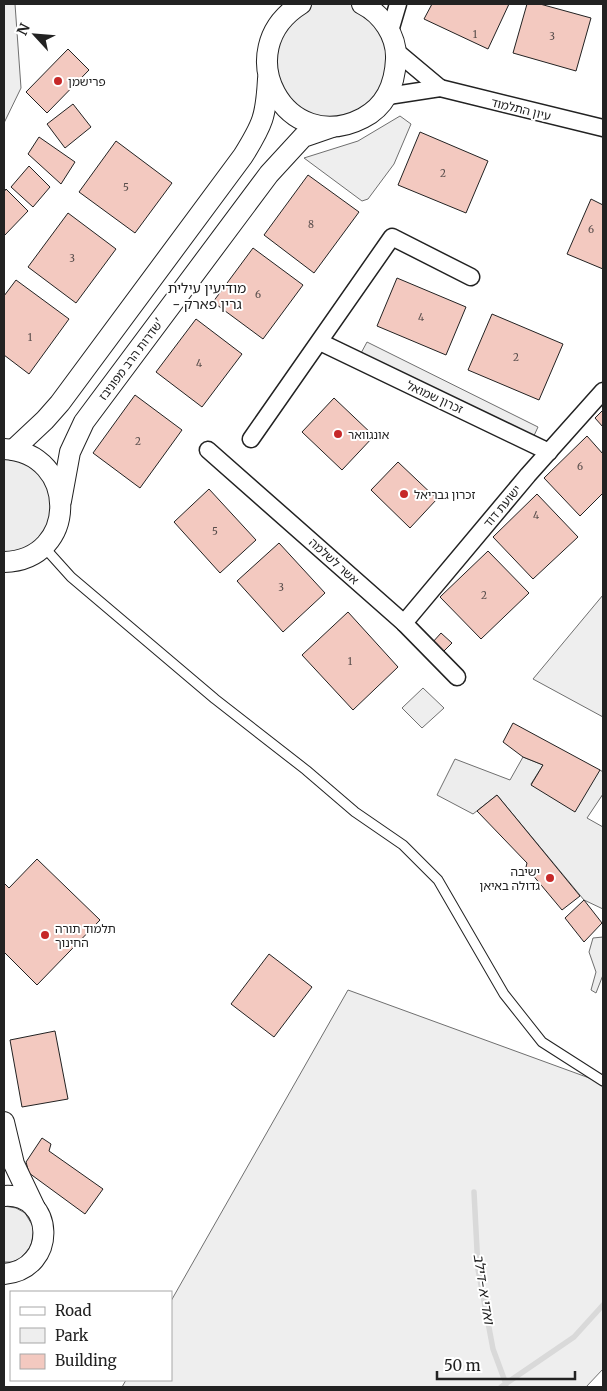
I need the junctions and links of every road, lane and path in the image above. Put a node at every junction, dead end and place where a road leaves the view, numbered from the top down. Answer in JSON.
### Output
{"nodes":[{"id":1,"x":301,"y":4,"type":"edge"},
{"id":2,"x":362,"y":4,"type":"edge"},
{"id":3,"x":398,"y":4,"type":"edge"},
{"id":4,"x":390,"y":31,"type":"junction"},
{"id":5,"x":396,"y":52,"type":"junction"},
{"id":6,"x":268,"y":79,"type":"junction"},
{"id":7,"x":440,"y":88,"type":"junction"},
{"id":8,"x":388,"y":96,"type":"junction"},
{"id":9,"x":332,"y":127,"type":"junction"},
{"id":10,"x":603,"y":128,"type":"edge"},
{"id":11,"x":471,"y":277,"type":"dead end"},
{"id":12,"x":320,"y":342,"type":"junction"},
{"id":13,"x":603,"y":391,"type":"edge"},
{"id":14,"x":251,"y":439,"type":"dead end"},
{"id":15,"x":8,"y":450,"type":"edge"},
{"id":16,"x":208,"y":450,"type":"dead end"},
{"id":17,"x":550,"y":452,"type":"junction"},
{"id":18,"x":61,"y":501,"type":"junction"},
{"id":19,"x":44,"y":546,"type":"junction"},
{"id":20,"x":8,"y":563,"type":"edge"},
{"id":21,"x":404,"y":623,"type":"junction"},
{"id":22,"x":457,"y":677,"type":"dead end"},
{"id":23,"x":603,"y":1081,"type":"edge"},
{"id":24,"x":4,"y":1122,"type":"edge"},
{"id":25,"x":4,"y":1196,"type":"edge"},
{"id":26,"x":36,"y":1210,"type":"junction"},
{"id":27,"x":8,"y":1277,"type":"edge"}],
"edges":[{"from":1,"to":6,"type":"street"},
{"from":2,"to":4,"type":"street"},
{"from":3,"to":4,"type":"street"},
{"from":4,"to":5,"type":"street"},
{"from":5,"to":7,"type":"street","name":"עיון התלמוד"},
{"from":5,"to":8,"type":"street"},
{"from":6,"to":9,"type":"street"},
{"from":6,"to":15,"type":"street"},
{"from":7,"to":8,"type":"street","name":"עיון התלמוד"},
{"from":7,"to":10,"type":"street","name":"עיון התלמוד"},
{"from":8,"to":9,"type":"street","name":"שדרות הרב מפוניבז'"},
{"from":9,"to":18,"type":"street","name":"שדרות הרב מפוניבז'"},
{"from":11,"to":12,"type":"street"},
{"from":12,"to":14,"type":"street"},
{"from":12,"to":17,"type":"street","name":"זכרון שמואל"},
{"from":13,"to":17,"type":"street","name":"ישועת דוד"},
{"from":15,"to":18,"type":"street"},
{"from":16,"to":21,"type":"street","name":"אשר לשלמה"},
{"from":17,"to":21,"type":"street","name":"ישועת דוד"},
{"from":18,"to":19,"type":"street","name":"שדרות הרב מפוניבז'"},
{"from":19,"to":20,"type":"street"},
{"from":19,"to":23,"type":"lane"},
{"from":21,"to":22,"type":"street","name":"אשר לשלמה"},
{"from":24,"to":26,"type":"street"},
{"from":25,"to":26,"type":"street"},
{"from":26,"to":27,"type":"street"}]}
